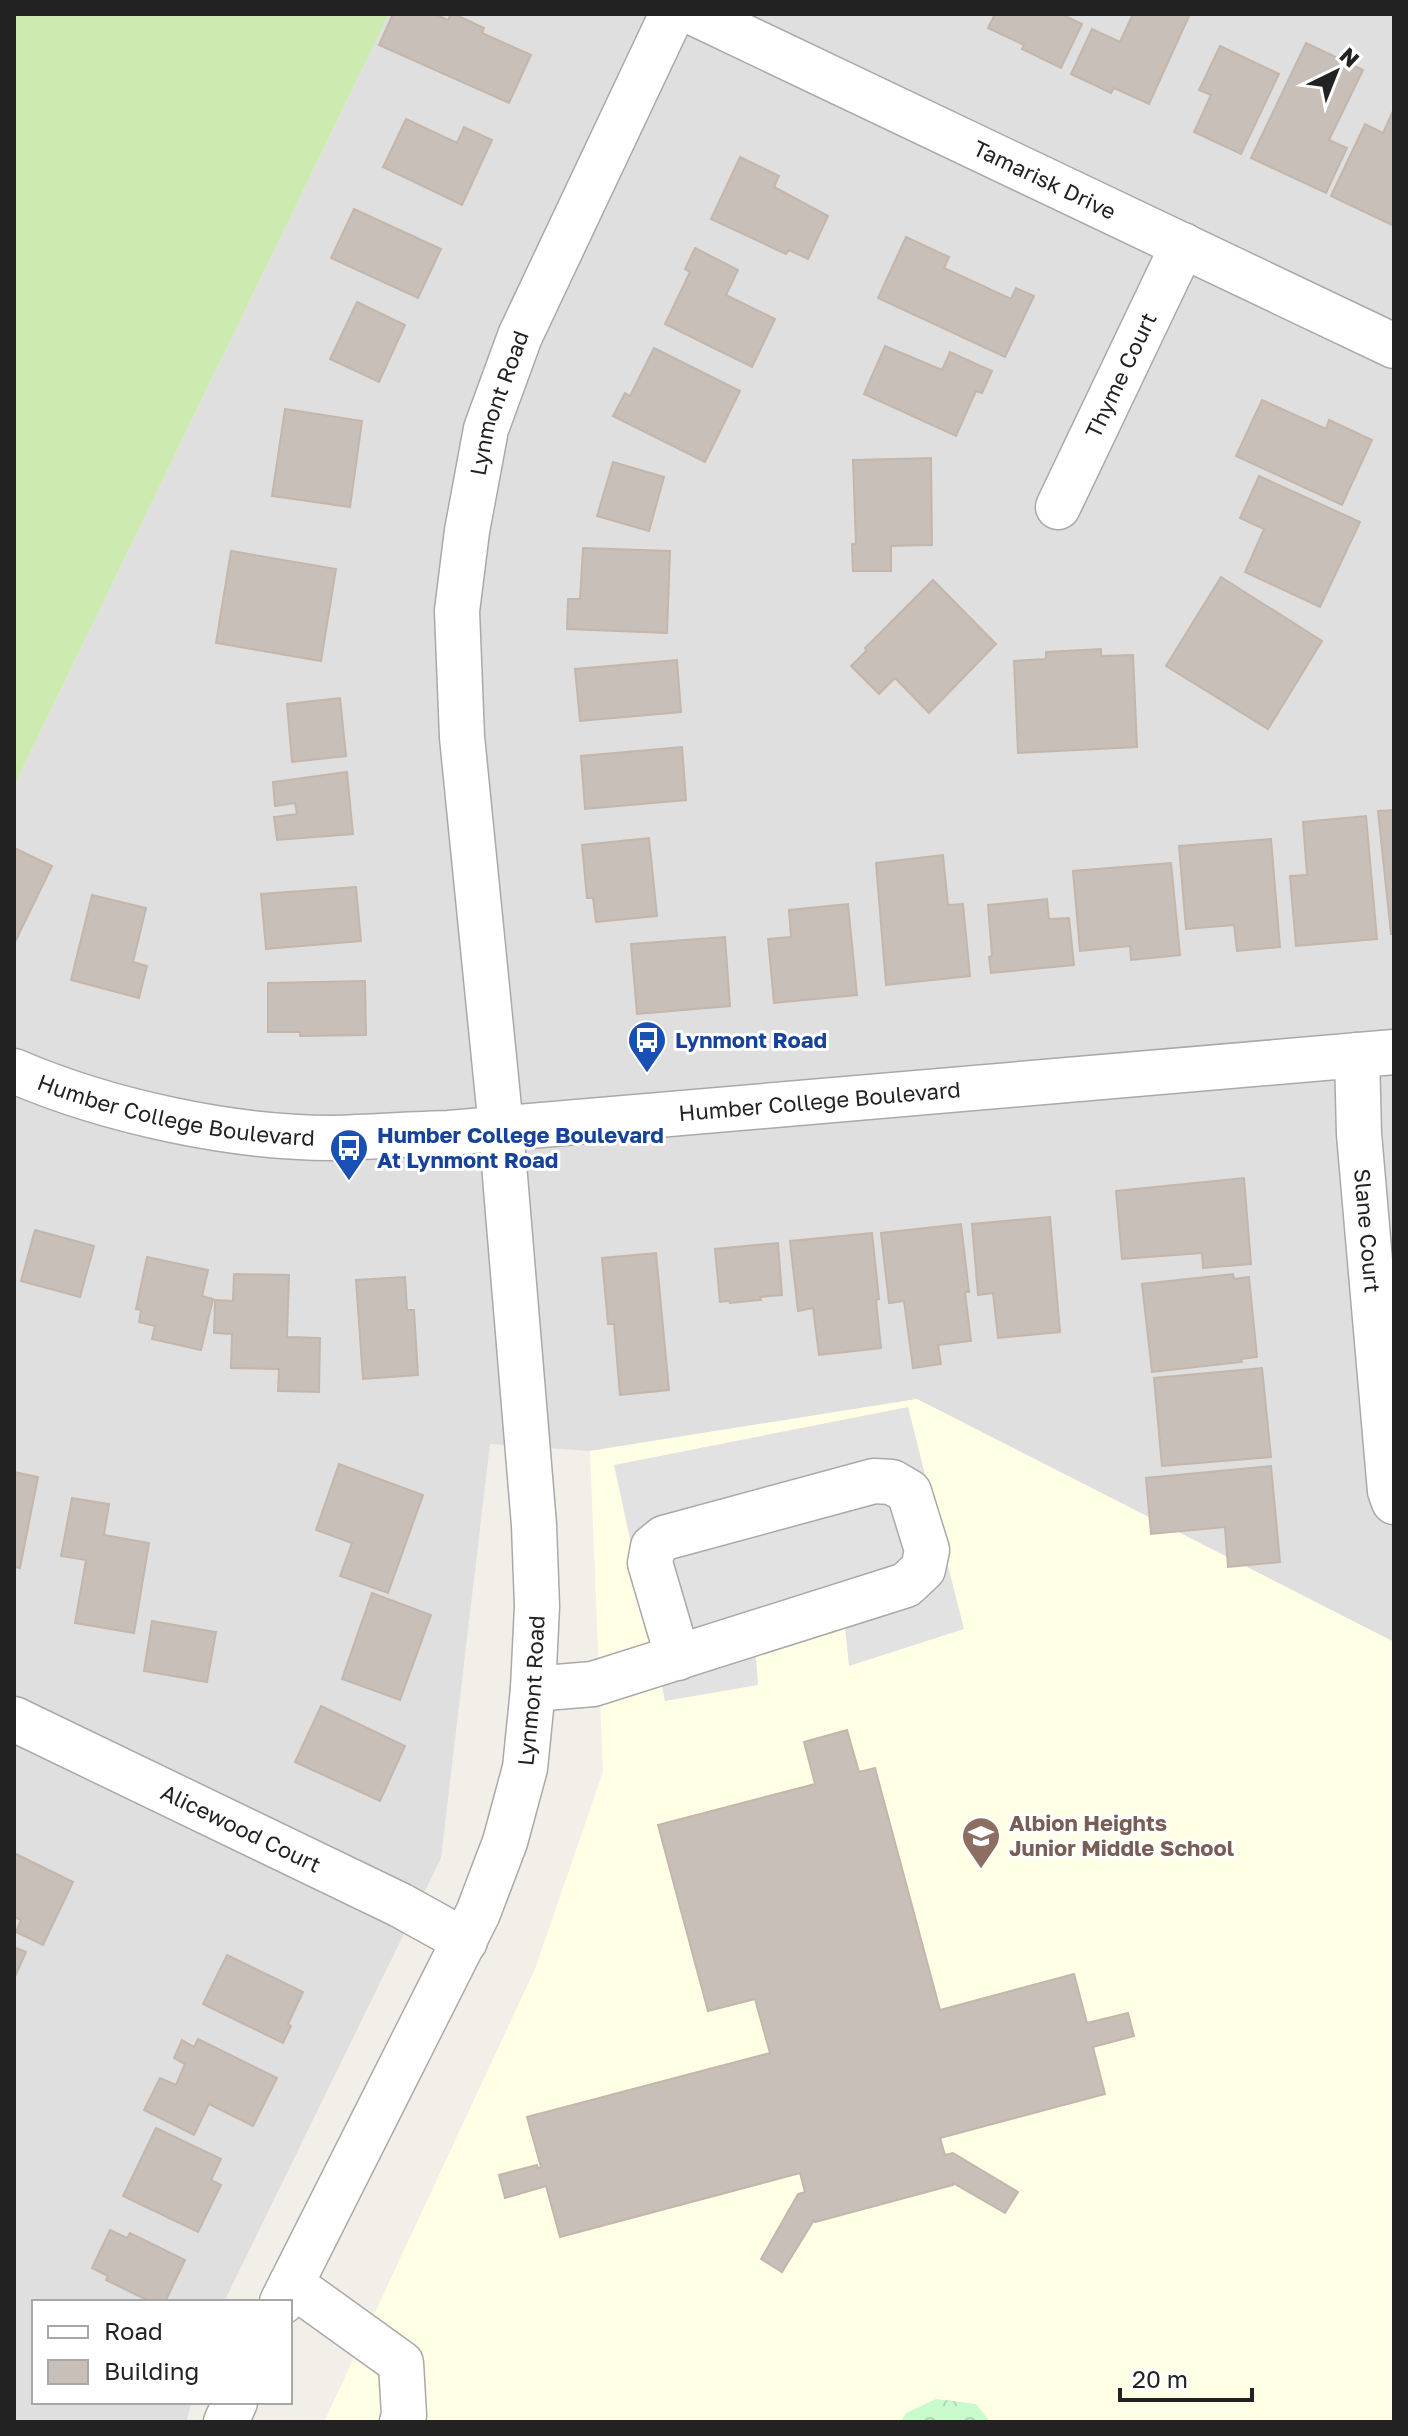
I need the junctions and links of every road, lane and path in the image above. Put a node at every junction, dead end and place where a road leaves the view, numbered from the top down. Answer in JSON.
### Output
{"nodes":[{"id":1,"x":672,"y":14,"type":"edge"},
{"id":2,"x":696,"y":14,"type":"edge"},
{"id":3,"x":1183,"y":245,"type":"junction"},
{"id":4,"x":1394,"y":346,"type":"edge"},
{"id":5,"x":1058,"y":507,"type":"dead end"},
{"id":6,"x":1376,"y":1053,"type":"edge"},
{"id":7,"x":14,"y":1071,"type":"edge"},
{"id":8,"x":501,"y":1128,"type":"junction"},
{"id":9,"x":1394,"y":1502,"type":"edge"},
{"id":10,"x":678,"y":1658,"type":"junction"},
{"id":11,"x":533,"y":1689,"type":"junction"},
{"id":12,"x":14,"y":1719,"type":"edge"},
{"id":13,"x":465,"y":1941,"type":"junction"},
{"id":14,"x":286,"y":2293,"type":"edge"},
{"id":15,"x":402,"y":2422,"type":"edge"}],
"edges":[{"from":1,"to":8,"type":"street","name":"Lynmont Road"},
{"from":2,"to":3,"type":"street","name":"Tamarisk Drive"},
{"from":3,"to":4,"type":"street","name":"Tamarisk Drive"},
{"from":3,"to":5,"type":"street","name":"Thyme Court"},
{"from":6,"to":8,"type":"street","name":"Humber College Boulevard"},
{"from":6,"to":9,"type":"street","name":"Slane Court"},
{"from":7,"to":8,"type":"street","name":"Humber College Boulevard"},
{"from":8,"to":11,"type":"street","name":"Lynmont Road"},
{"from":10,"to":10,"type":"street"},
{"from":10,"to":11,"type":"street"},
{"from":11,"to":13,"type":"street","name":"Lynmont Road"},
{"from":12,"to":13,"type":"street","name":"Alicewood Court"},
{"from":13,"to":14,"type":"street","name":"Lynmont Road"},
{"from":14,"to":15,"type":"street"}]}
